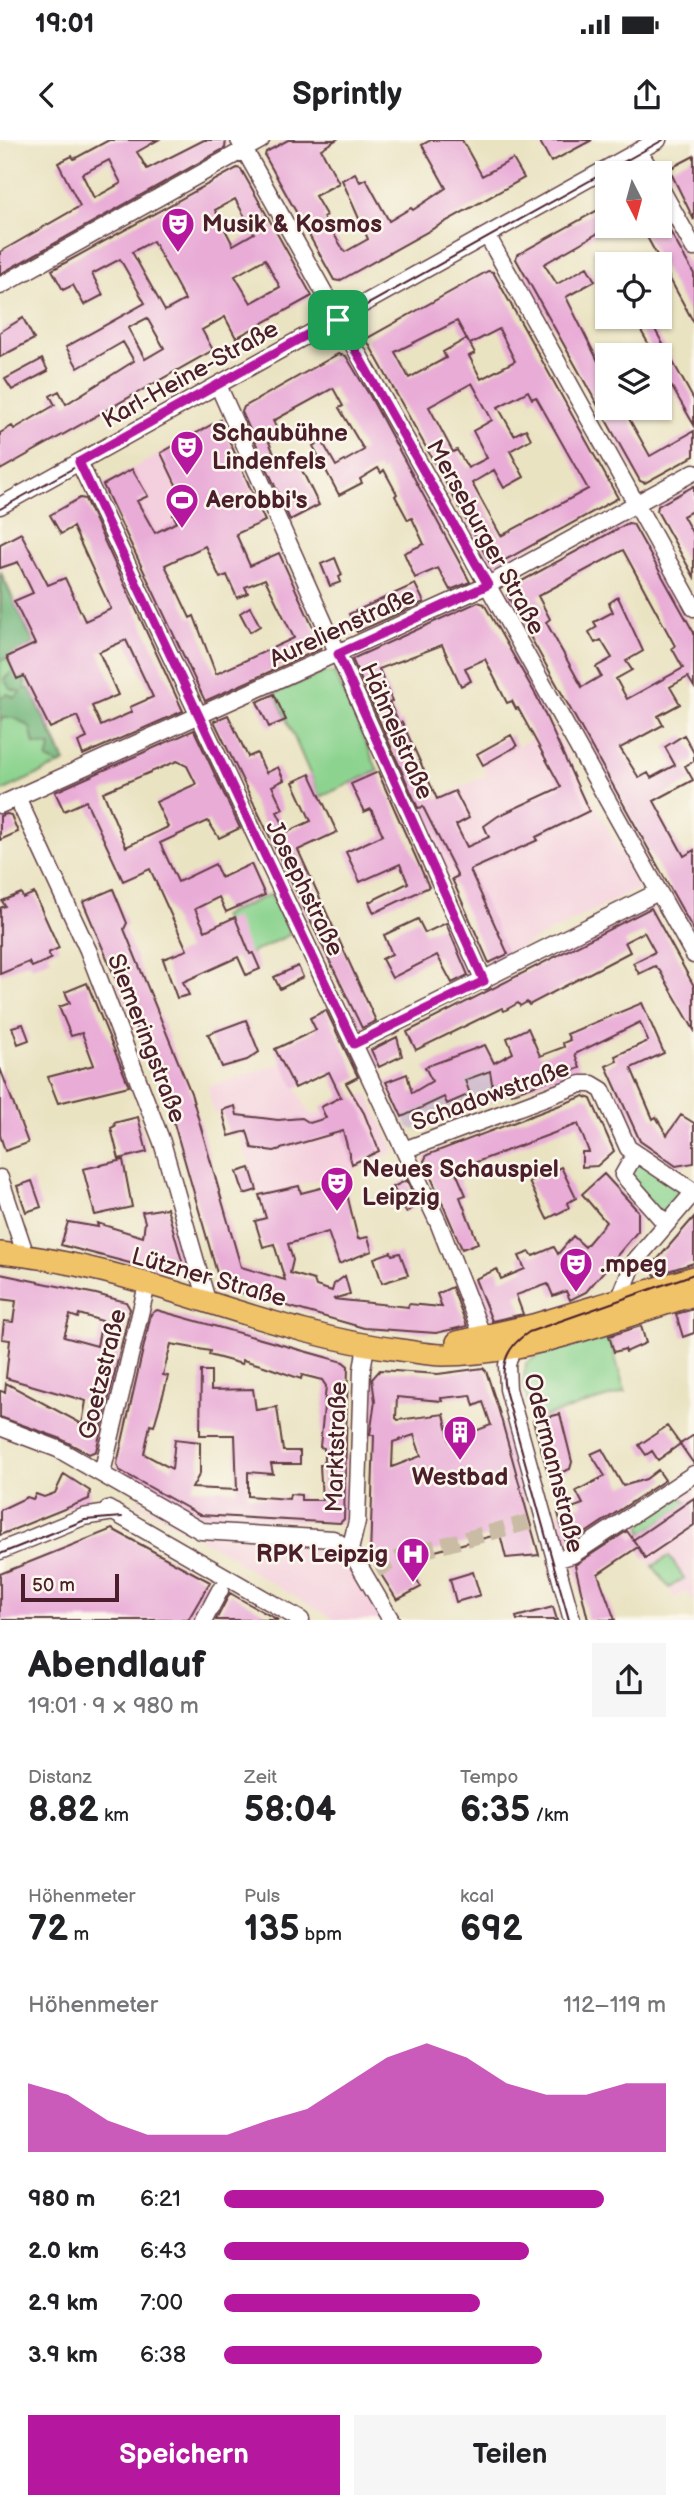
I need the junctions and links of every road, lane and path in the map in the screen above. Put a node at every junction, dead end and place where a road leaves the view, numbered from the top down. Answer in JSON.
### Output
{"nodes":[{"id":1,"x":261,"y":140,"type":"edge"},
{"id":2,"x":658,"y":140,"type":"edge"},
{"id":3,"x":242,"y":145,"type":"edge"},
{"id":4,"x":639,"y":150,"type":"junction"},
{"id":5,"x":645,"y":161,"type":"edge"},
{"id":6,"x":672,"y":209,"type":"edge"},
{"id":7,"x":487,"y":234,"type":"junction"},
{"id":8,"x":694,"y":248,"type":"edge"},
{"id":9,"x":0,"y":286,"type":"edge"},
{"id":10,"x":337,"y":318,"type":"junction"},
{"id":11,"x":218,"y":385,"type":"junction"},
{"id":12,"x":79,"y":462,"type":"junction"},
{"id":13,"x":694,"y":471,"type":"edge"},
{"id":14,"x":636,"y":504,"type":"junction"},
{"id":15,"x":0,"y":506,"type":"edge"},
{"id":16,"x":488,"y":585,"type":"junction"},
{"id":17,"x":694,"y":608,"type":"edge"},
{"id":18,"x":338,"y":654,"type":"junction"},
{"id":19,"x":198,"y":715,"type":"junction"},
{"id":20,"x":18,"y":797,"type":"junction"},
{"id":21,"x":0,"y":805,"type":"edge"},
{"id":22,"x":658,"y":892,"type":"junction"},
{"id":23,"x":694,"y":955,"type":"edge"},
{"id":24,"x":484,"y":981,"type":"junction"},
{"id":25,"x":354,"y":1044,"type":"junction"},
{"id":26,"x":404,"y":1150,"type":"junction"},
{"id":27,"x":635,"y":1154,"type":"junction"},
{"id":28,"x":0,"y":1178,"type":"edge"},
{"id":29,"x":694,"y":1192,"type":"edge"},
{"id":30,"x":666,"y":1224,"type":"junction"},
{"id":31,"x":0,"y":1254,"type":"edge"},
{"id":32,"x":26,"y":1256,"type":"junction"},
{"id":33,"x":634,"y":1262,"type":"junction"},
{"id":34,"x":694,"y":1277,"type":"edge"},
{"id":35,"x":147,"y":1285,"type":"junction"},
{"id":36,"x":641,"y":1292,"type":"junction"},
{"id":37,"x":694,"y":1295,"type":"edge"},
{"id":38,"x":208,"y":1304,"type":"junction"},
{"id":39,"x":620,"y":1308,"type":"junction"},
{"id":40,"x":533,"y":1325,"type":"junction"},
{"id":41,"x":483,"y":1337,"type":"junction"},
{"id":42,"x":366,"y":1346,"type":"junction"},
{"id":43,"x":512,"y":1347,"type":"junction"},
{"id":44,"x":403,"y":1350,"type":"junction"},
{"id":45,"x":0,"y":1427,"type":"edge"},
{"id":46,"x":102,"y":1474,"type":"junction"},
{"id":47,"x":694,"y":1474,"type":"edge"},
{"id":48,"x":350,"y":1550,"type":"junction"},
{"id":49,"x":0,"y":1551,"type":"edge"},
{"id":50,"x":555,"y":1560,"type":"junction"},
{"id":51,"x":220,"y":1590,"type":"dead end"},
{"id":52,"x":204,"y":1620,"type":"edge"},
{"id":53,"x":301,"y":1620,"type":"edge"},
{"id":54,"x":391,"y":1620,"type":"edge"},
{"id":55,"x":572,"y":1620,"type":"edge"}],
"edges":[{"from":1,"to":3,"type":"street"},
{"from":2,"to":4,"type":"street","name":"Karl-Heine-Straße"},
{"from":3,"to":9,"type":"street"},
{"from":3,"to":10,"type":"street","name":"Merseburger Straße"},
{"from":4,"to":5,"type":"street"},
{"from":4,"to":7,"type":"street","name":"Karl-Heine-Straße"},
{"from":6,"to":8,"type":"street"},
{"from":7,"to":10,"type":"street","name":"Karl-Heine-Straße"},
{"from":7,"to":14,"type":"street"},
{"from":10,"to":11,"type":"street","name":"Karl-Heine-Straße"},
{"from":10,"to":16,"type":"street","name":"Merseburger Straße"},
{"from":11,"to":12,"type":"street","name":"Karl-Heine-Straße"},
{"from":11,"to":18,"type":"street","name":"Hähnelstraße"},
{"from":12,"to":15,"type":"street","name":"Karl-Heine-Straße"},
{"from":12,"to":19,"type":"street","name":"Josephstraße"},
{"from":13,"to":14,"type":"street","name":"Aurelienstraße"},
{"from":14,"to":16,"type":"street","name":"Aurelienstraße"},
{"from":14,"to":17,"type":"street"},
{"from":16,"to":18,"type":"street","name":"Aurelienstraße"},
{"from":16,"to":22,"type":"street","name":"Merseburger Straße"},
{"from":18,"to":19,"type":"street","name":"Aurelienstraße"},
{"from":18,"to":24,"type":"street","name":"Hähnelstraße"},
{"from":19,"to":20,"type":"street","name":"Aurelienstraße"},
{"from":19,"to":25,"type":"street","name":"Josephstraße"},
{"from":20,"to":21,"type":"street","name":"Aurelienstraße"},
{"from":20,"to":38,"type":"street","name":"Siemeringstraße"},
{"from":22,"to":23,"type":"street","name":"Merseburger Straße"},
{"from":22,"to":24,"type":"street"},
{"from":24,"to":25,"type":"street"},
{"from":25,"to":26,"type":"street","name":"Josephstraße"},
{"from":26,"to":27,"type":"street","name":"Schadowstraße"},
{"from":26,"to":41,"type":"street","name":"Josephstraße"},
{"from":27,"to":29,"type":"street"},
{"from":27,"to":30,"type":"street"},
{"from":28,"to":32,"type":"street"},
{"from":29,"to":30,"type":"street"},
{"from":30,"to":33,"type":"street"},
{"from":31,"to":32,"type":"main road","name":"Lützner Straße"},
{"from":32,"to":35,"type":"main road","name":"Lützner Straße"},
{"from":33,"to":36,"type":"street"},
{"from":33,"to":39,"type":"street"},
{"from":34,"to":36,"type":"main road","name":"Lützner Straße"},
{"from":35,"to":38,"type":"main road","name":"Lützner Straße"},
{"from":35,"to":46,"type":"street","name":"Goetzstraße"},
{"from":36,"to":39,"type":"main road","name":"Lützner Straße"},
{"from":37,"to":39,"type":"main road","name":"Lützner Straße"},
{"from":38,"to":42,"type":"main road","name":"Lützner Straße"},
{"from":39,"to":40,"type":"main road","name":"Lützner Straße"},
{"from":39,"to":43,"type":"main road","name":"Lützner Straße"},
{"from":40,"to":41,"type":"main road","name":"Lützner Straße"},
{"from":40,"to":43,"type":"street","name":"Odermannstraße"},
{"from":41,"to":44,"type":"main road","name":"Lützner Straße"},
{"from":42,"to":44,"type":"main road","name":"Lützner Straße"},
{"from":42,"to":48,"type":"street","name":"Marktstraße"},
{"from":43,"to":44,"type":"main road","name":"Lützner Straße"},
{"from":43,"to":50,"type":"street","name":"Odermannstraße"},
{"from":45,"to":46,"type":"street"},
{"from":46,"to":48,"type":"street"},
{"from":47,"to":50,"type":"street"},
{"from":48,"to":54,"type":"street"},
{"from":49,"to":53,"type":"street"},
{"from":50,"to":55,"type":"street","name":"Odermannstraße"},
{"from":51,"to":52,"type":"street"}]}
